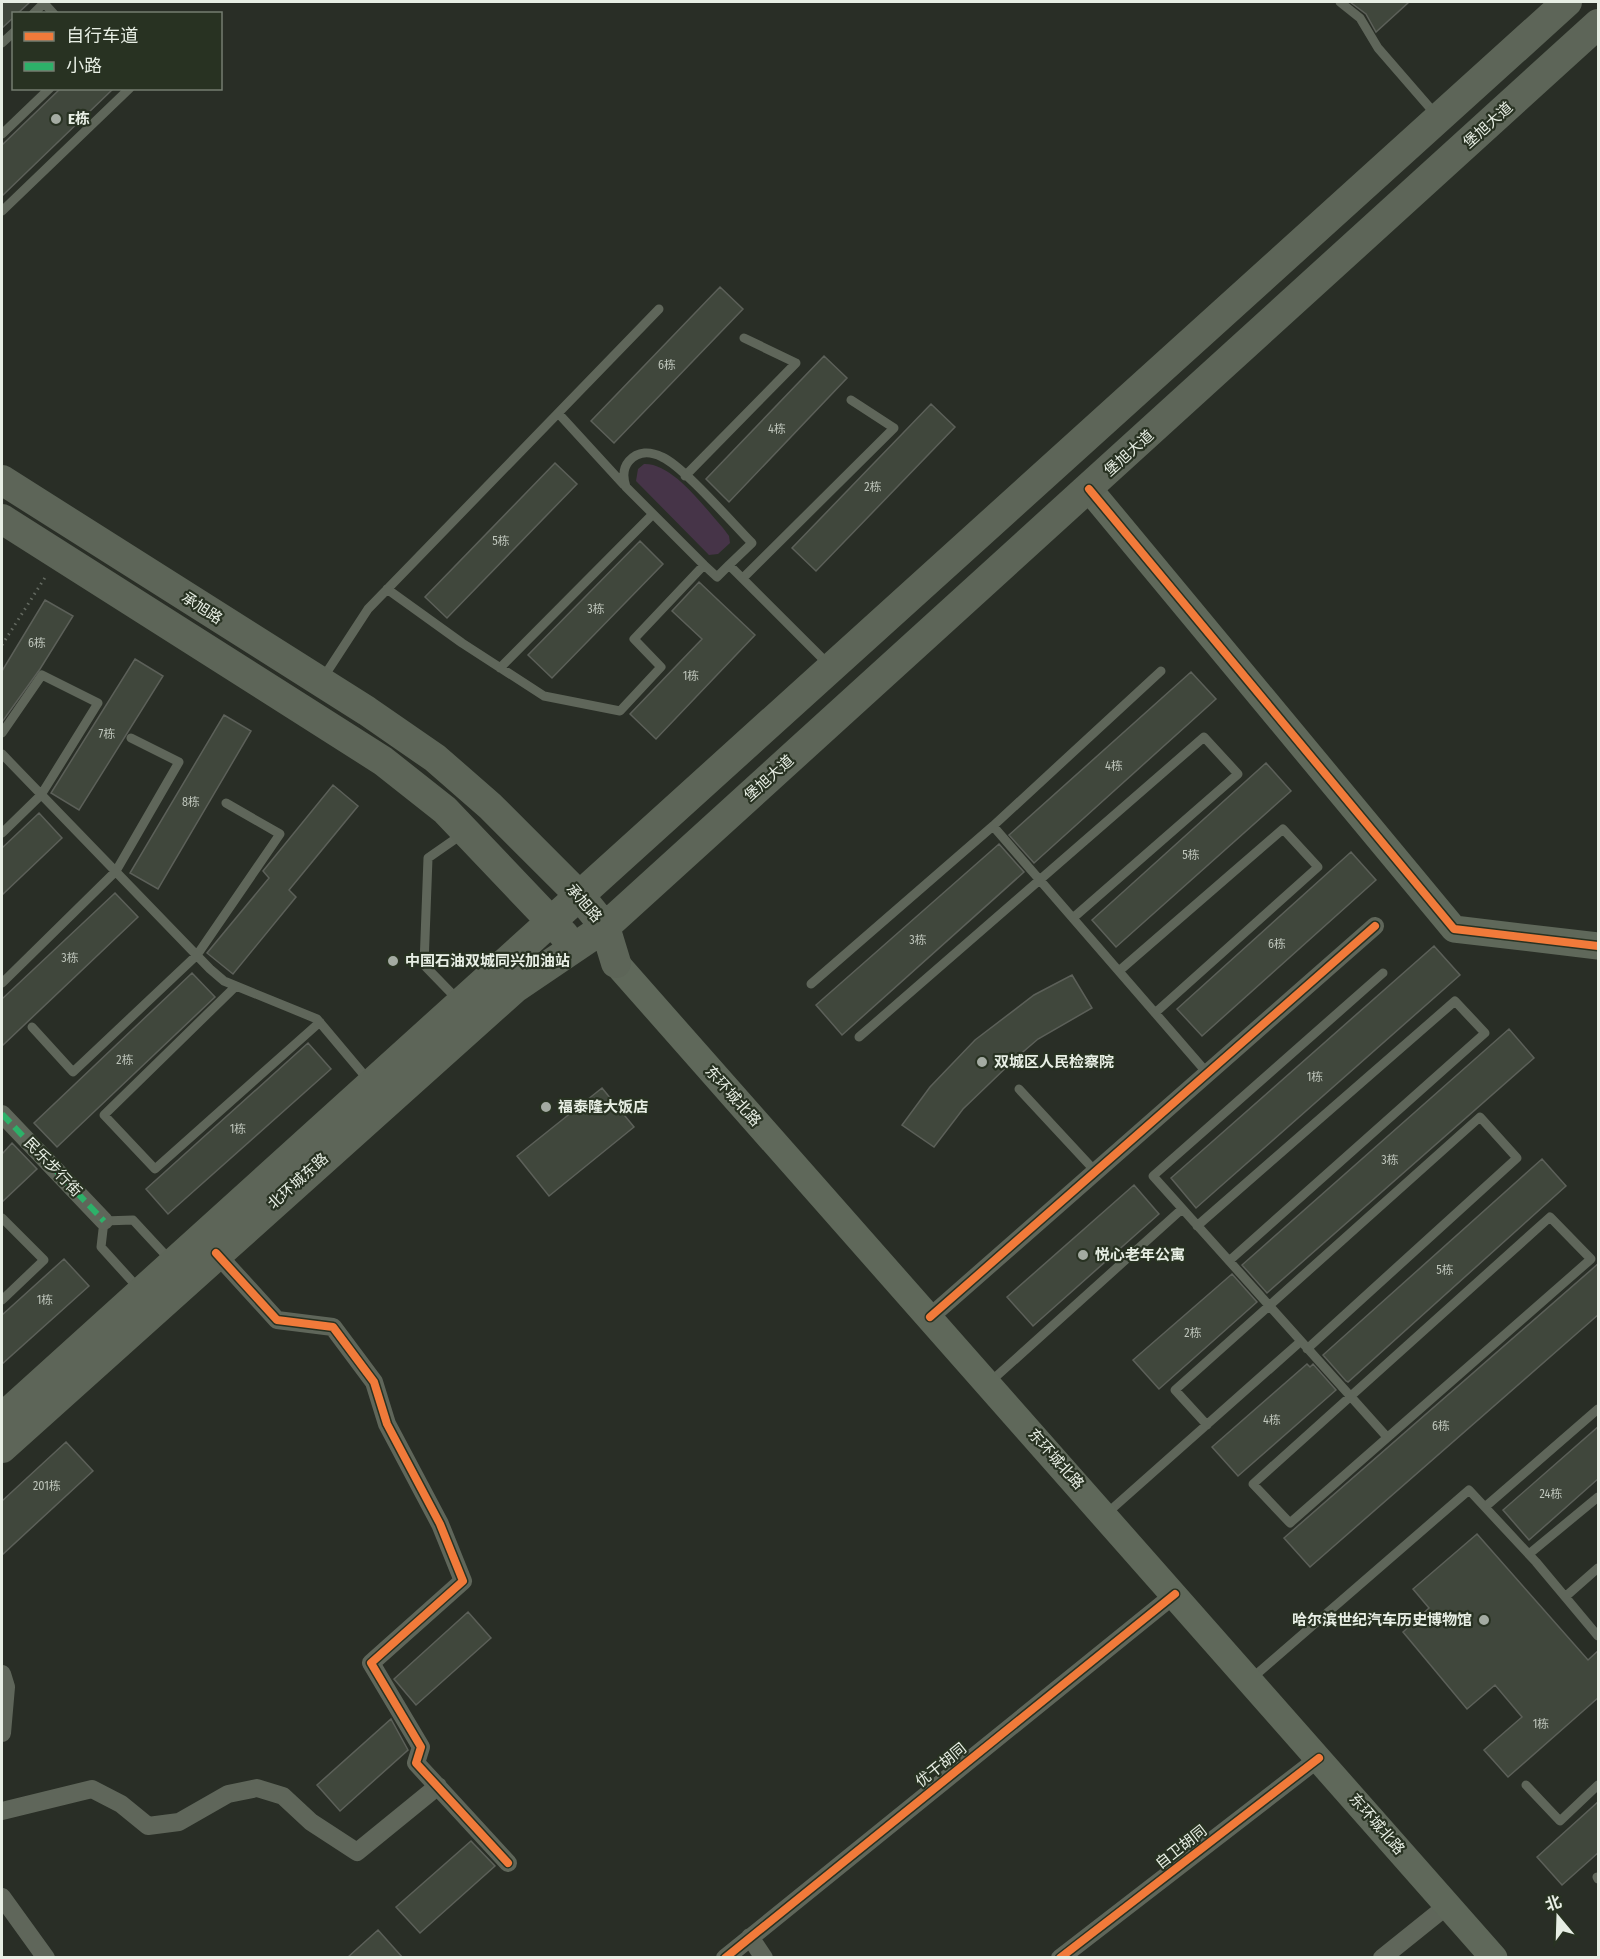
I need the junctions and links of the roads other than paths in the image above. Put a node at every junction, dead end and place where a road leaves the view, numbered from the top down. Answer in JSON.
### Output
{"nodes":[{"id":1,"x":1340,"y":2,"type":"edge"},
{"id":2,"x":1566,"y":2,"type":"edge"},
{"id":3,"x":1599,"y":24,"type":"edge"},
{"id":4,"x":48,"y":90,"type":"edge"},
{"id":5,"x":127,"y":90,"type":"edge"},
{"id":6,"x":1438,"y":117,"type":"junction"},
{"id":7,"x":2,"y":134,"type":"edge"},
{"id":8,"x":2,"y":211,"type":"edge"},
{"id":9,"x":658,"y":309,"type":"dead end"},
{"id":10,"x":744,"y":338,"type":"dead end"},
{"id":11,"x":851,"y":400,"type":"dead end"},
{"id":12,"x":558,"y":413,"type":"junction"},
{"id":13,"x":685,"y":476,"type":"junction"},
{"id":14,"x":2,"y":480,"type":"edge"},
{"id":15,"x":626,"y":487,"type":"junction"},
{"id":16,"x":1089,"y":489,"type":"junction"},
{"id":17,"x":653,"y":514,"type":"junction"},
{"id":18,"x":2,"y":519,"type":"edge"},
{"id":19,"x":704,"y":565,"type":"junction"},
{"id":20,"x":729,"y":565,"type":"junction"},
{"id":21,"x":743,"y":578,"type":"junction"},
{"id":22,"x":387,"y":589,"type":"junction"},
{"id":23,"x":832,"y":667,"type":"junction"},
{"id":24,"x":500,"y":668,"type":"junction"},
{"id":25,"x":1161,"y":671,"type":"dead end"},
{"id":26,"x":320,"y":683,"type":"junction"},
{"id":27,"x":2,"y":733,"type":"edge"},
{"id":28,"x":131,"y":738,"type":"dead end"},
{"id":29,"x":2,"y":754,"type":"edge"},
{"id":30,"x":42,"y":795,"type":"junction"},
{"id":31,"x":226,"y":803,"type":"dead end"},
{"id":32,"x":993,"y":826,"type":"junction"},
{"id":33,"x":465,"y":832,"type":"junction"},
{"id":34,"x":2,"y":833,"type":"edge"},
{"id":35,"x":116,"y":871,"type":"junction"},
{"id":36,"x":1040,"y":880,"type":"junction"},
{"id":37,"x":579,"y":895,"type":"junction"},
{"id":38,"x":1073,"y":918,"type":"junction"},
{"id":39,"x":551,"y":921,"type":"junction"},
{"id":40,"x":1375,"y":926,"type":"dead end"},
{"id":41,"x":604,"y":927,"type":"junction"},
{"id":42,"x":1599,"y":946,"type":"edge"},
{"id":43,"x":575,"y":947,"type":"junction"},
{"id":44,"x":197,"y":955,"type":"junction"},
{"id":45,"x":616,"y":963,"type":"junction"},
{"id":46,"x":1119,"y":971,"type":"junction"},
{"id":47,"x":1383,"y":973,"type":"dead end"},
{"id":48,"x":2,"y":983,"type":"edge"},
{"id":49,"x":811,"y":984,"type":"dead end"},
{"id":50,"x":236,"y":986,"type":"junction"},
{"id":51,"x":460,"y":1003,"type":"junction"},
{"id":52,"x":1155,"y":1013,"type":"junction"},
{"id":53,"x":320,"y":1022,"type":"junction"},
{"id":54,"x":32,"y":1027,"type":"dead end"},
{"id":55,"x":859,"y":1037,"type":"dead end"},
{"id":56,"x":1208,"y":1074,"type":"junction"},
{"id":57,"x":1019,"y":1089,"type":"dead end"},
{"id":58,"x":380,"y":1092,"type":"junction"},
{"id":59,"x":2,"y":1114,"type":"edge"},
{"id":60,"x":1096,"y":1172,"type":"junction"},
{"id":61,"x":1182,"y":1209,"type":"junction"},
{"id":62,"x":2,"y":1218,"type":"edge"},
{"id":63,"x":104,"y":1221,"type":"junction"},
{"id":64,"x":1197,"y":1226,"type":"junction"},
{"id":65,"x":216,"y":1253,"type":"junction"},
{"id":66,"x":1228,"y":1261,"type":"junction"},
{"id":67,"x":173,"y":1263,"type":"junction"},
{"id":68,"x":141,"y":1292,"type":"junction"},
{"id":69,"x":2,"y":1300,"type":"edge"},
{"id":70,"x":1268,"y":1305,"type":"junction"},
{"id":71,"x":930,"y":1317,"type":"junction"},
{"id":72,"x":1304,"y":1345,"type":"junction"},
{"id":73,"x":988,"y":1383,"type":"junction"},
{"id":74,"x":1351,"y":1397,"type":"junction"},
{"id":75,"x":1599,"y":1408,"type":"edge"},
{"id":76,"x":2,"y":1418,"type":"edge"},
{"id":77,"x":1207,"y":1425,"type":"junction"},
{"id":78,"x":1386,"y":1437,"type":"junction"},
{"id":79,"x":2,"y":1448,"type":"edge"},
{"id":80,"x":1599,"y":1497,"type":"edge"},
{"id":81,"x":1485,"y":1507,"type":"junction"},
{"id":82,"x":1105,"y":1515,"type":"junction"},
{"id":83,"x":1529,"y":1554,"type":"junction"},
{"id":84,"x":1599,"y":1568,"type":"edge"},
{"id":85,"x":1175,"y":1594,"type":"junction"},
{"id":86,"x":1565,"y":1597,"type":"junction"},
{"id":87,"x":1599,"y":1636,"type":"edge"},
{"id":88,"x":2,"y":1674,"type":"edge"},
{"id":89,"x":1250,"y":1679,"type":"junction"},
{"id":90,"x":2,"y":1732,"type":"edge"},
{"id":91,"x":1319,"y":1758,"type":"junction"},
{"id":92,"x":1526,"y":1785,"type":"dead end"},
{"id":93,"x":1599,"y":1785,"type":"edge"},
{"id":94,"x":438,"y":1786,"type":"junction"},
{"id":95,"x":2,"y":1811,"type":"edge"},
{"id":96,"x":508,"y":1863,"type":"dead end"},
{"id":97,"x":2,"y":1897,"type":"edge"},
{"id":98,"x":1448,"y":1905,"type":"junction"},
{"id":99,"x":750,"y":1937,"type":"junction"},
{"id":100,"x":46,"y":1958,"type":"edge"},
{"id":101,"x":725,"y":1958,"type":"edge"},
{"id":102,"x":764,"y":1958,"type":"edge"},
{"id":103,"x":1060,"y":1958,"type":"edge"},
{"id":104,"x":1382,"y":1958,"type":"edge"},
{"id":105,"x":1494,"y":1958,"type":"edge"}],
"edges":[{"from":1,"to":6,"type":"lane"},
{"from":2,"to":6,"type":"main road"},
{"from":3,"to":16,"type":"main road","name":"堡旭大道"},
{"from":4,"to":7,"type":"lane"},
{"from":5,"to":8,"type":"lane"},
{"from":6,"to":23,"type":"main road"},
{"from":9,"to":12,"type":"lane"},
{"from":10,"to":13,"type":"lane"},
{"from":11,"to":21,"type":"lane"},
{"from":12,"to":15,"type":"lane"},
{"from":12,"to":22,"type":"lane"},
{"from":13,"to":15,"type":"lane"},
{"from":13,"to":20,"type":"lane"},
{"from":14,"to":26,"type":"main road","name":"承旭路"},
{"from":15,"to":17,"type":"lane"},
{"from":16,"to":41,"type":"main road","name":"堡旭大道"},
{"from":16,"to":42,"type":"main road"},
{"from":17,"to":19,"type":"lane"},
{"from":17,"to":24,"type":"lane"},
{"from":18,"to":33,"type":"main road"},
{"from":19,"to":20,"type":"lane"},
{"from":19,"to":24,"type":"lane"},
{"from":20,"to":21,"type":"lane"},
{"from":21,"to":23,"type":"lane"},
{"from":22,"to":24,"type":"lane"},
{"from":22,"to":26,"type":"lane"},
{"from":23,"to":37,"type":"main road"},
{"from":25,"to":32,"type":"lane"},
{"from":26,"to":37,"type":"main road","name":"承旭路"},
{"from":27,"to":30,"type":"lane"},
{"from":28,"to":35,"type":"lane"},
{"from":29,"to":30,"type":"lane"},
{"from":30,"to":34,"type":"lane"},
{"from":30,"to":35,"type":"lane"},
{"from":31,"to":44,"type":"lane"},
{"from":32,"to":36,"type":"lane"},
{"from":32,"to":49,"type":"lane"},
{"from":33,"to":39,"type":"main road"},
{"from":33,"to":51,"type":"lane"},
{"from":35,"to":44,"type":"lane"},
{"from":35,"to":48,"type":"lane"},
{"from":36,"to":38,"type":"lane"},
{"from":36,"to":38,"type":"lane"},
{"from":36,"to":55,"type":"lane"},
{"from":37,"to":39,"type":"main road","name":"北环城东路"},
{"from":37,"to":41,"type":"main road","name":"承旭路"},
{"from":38,"to":46,"type":"lane"},
{"from":39,"to":43,"type":"main road"},
{"from":39,"to":51,"type":"main road","name":"北环城东路"},
{"from":40,"to":56,"type":"street"},
{"from":41,"to":43,"type":"main road","name":"北环城东路"},
{"from":41,"to":45,"type":"main road","name":"承旭路"},
{"from":43,"to":45,"type":"main road"},
{"from":43,"to":58,"type":"main road","name":"北环城东路"},
{"from":44,"to":50,"type":"lane"},
{"from":44,"to":54,"type":"lane"},
{"from":45,"to":71,"type":"main road","name":"东环城北路"},
{"from":46,"to":52,"type":"lane"},
{"from":46,"to":52,"type":"lane"},
{"from":47,"to":61,"type":"lane"},
{"from":50,"to":53,"type":"lane"},
{"from":50,"to":53,"type":"lane"},
{"from":51,"to":58,"type":"main road","name":"北环城东路"},
{"from":52,"to":56,"type":"lane"},
{"from":53,"to":58,"type":"lane"},
{"from":56,"to":60,"type":"street"},
{"from":57,"to":60,"type":"lane"},
{"from":58,"to":65,"type":"main road","name":"北环城东路"},
{"from":58,"to":67,"type":"main road","name":"北环城东路"},
{"from":59,"to":63,"type":"street","name":"民乐步行街"},
{"from":60,"to":71,"type":"street"},
{"from":61,"to":64,"type":"lane"},
{"from":61,"to":73,"type":"lane"},
{"from":62,"to":69,"type":"lane"},
{"from":63,"to":67,"type":"lane"},
{"from":63,"to":68,"type":"lane"},
{"from":64,"to":66,"type":"lane"},
{"from":64,"to":66,"type":"lane"},
{"from":65,"to":79,"type":"main road","name":"北环城东路"},
{"from":65,"to":94,"type":"street"},
{"from":66,"to":70,"type":"lane"},
{"from":67,"to":68,"type":"main road","name":"北环城东路"},
{"from":68,"to":76,"type":"main road","name":"北环城东路"},
{"from":70,"to":72,"type":"lane"},
{"from":70,"to":72,"type":"lane"},
{"from":70,"to":77,"type":"lane"},
{"from":71,"to":73,"type":"main road","name":"东环城北路"},
{"from":72,"to":74,"type":"lane"},
{"from":72,"to":77,"type":"lane"},
{"from":73,"to":82,"type":"main road","name":"东环城北路"},
{"from":74,"to":78,"type":"lane"},
{"from":74,"to":78,"type":"lane"},
{"from":74,"to":78,"type":"lane"},
{"from":75,"to":81,"type":"lane"},
{"from":77,"to":82,"type":"lane"},
{"from":80,"to":83,"type":"lane"},
{"from":81,"to":83,"type":"lane"},
{"from":81,"to":89,"type":"lane"},
{"from":82,"to":85,"type":"main road","name":"东环城北路"},
{"from":83,"to":86,"type":"lane"},
{"from":84,"to":86,"type":"lane"},
{"from":85,"to":89,"type":"main road","name":"东环城北路"},
{"from":85,"to":99,"type":"street","name":"优干胡同"},
{"from":86,"to":87,"type":"lane"},
{"from":88,"to":90,"type":"street"},
{"from":89,"to":91,"type":"main road","name":"东环城北路"},
{"from":91,"to":98,"type":"main road","name":"东环城北路"},
{"from":91,"to":103,"type":"street","name":"自卫胡同"},
{"from":92,"to":93,"type":"lane"},
{"from":94,"to":95,"type":"street"},
{"from":94,"to":96,"type":"street"},
{"from":97,"to":100,"type":"street"},
{"from":98,"to":104,"type":"street"},
{"from":98,"to":105,"type":"main road","name":"东环城北路"},
{"from":99,"to":101,"type":"street","name":"优干胡同"},
{"from":99,"to":102,"type":"street"}]}
